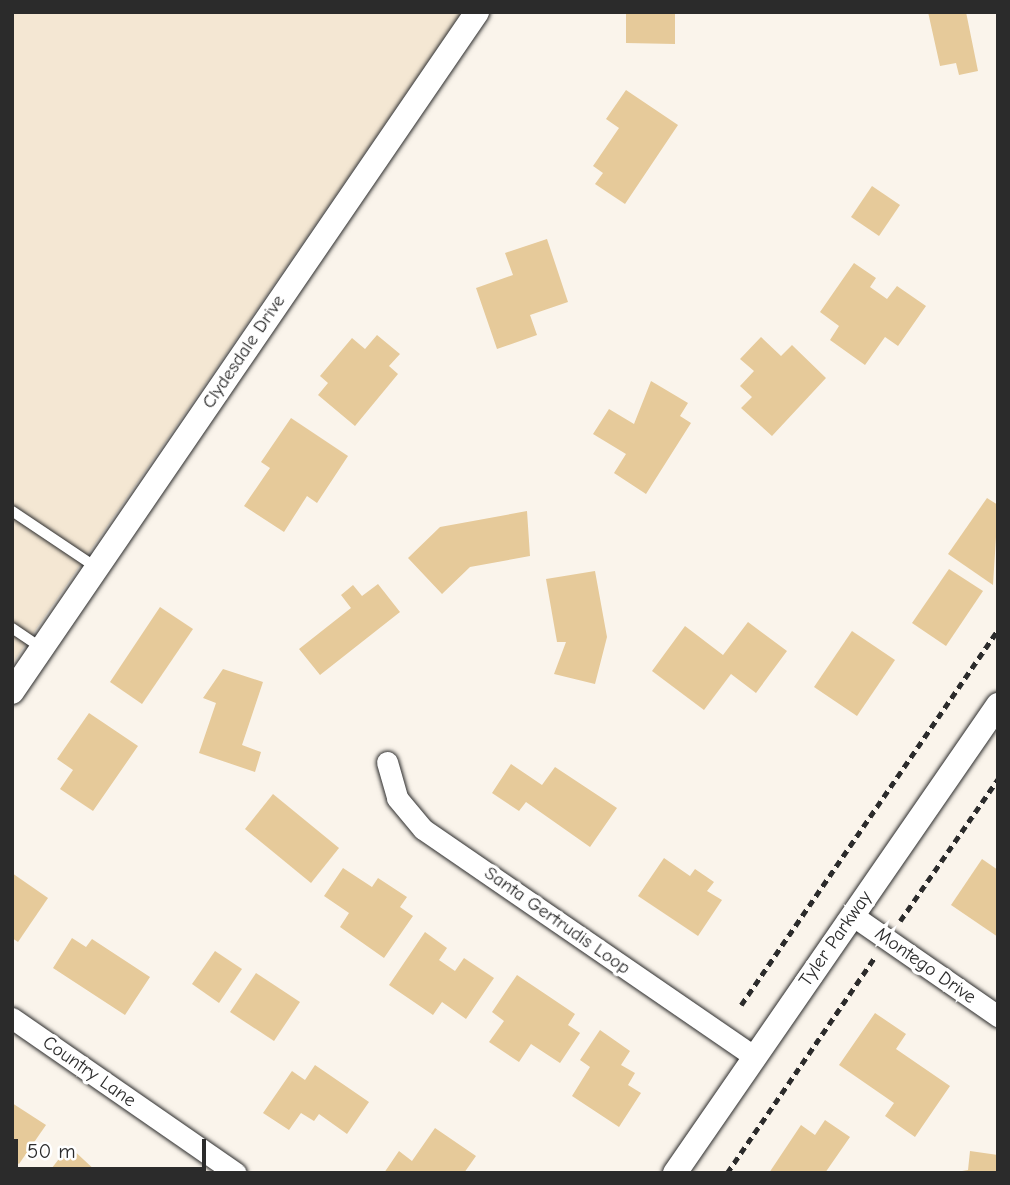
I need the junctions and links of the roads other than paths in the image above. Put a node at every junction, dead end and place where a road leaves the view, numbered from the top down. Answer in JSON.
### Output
{"nodes":[{"id":1,"x":477,"y":12,"type":"edge"},
{"id":2,"x":12,"y":511,"type":"edge"},
{"id":3,"x":97,"y":568,"type":"junction"},
{"id":4,"x":12,"y":628,"type":"edge"},
{"id":5,"x":42,"y":648,"type":"junction"},
{"id":6,"x":12,"y":692,"type":"edge"},
{"id":7,"x":998,"y":705,"type":"edge"},
{"id":8,"x":387,"y":762,"type":"dead end"},
{"id":9,"x":852,"y":915,"type":"junction"},
{"id":10,"x":998,"y":1016,"type":"edge"},
{"id":11,"x":12,"y":1018,"type":"edge"},
{"id":12,"x":755,"y":1057,"type":"junction"},
{"id":13,"x":236,"y":1173,"type":"edge"},
{"id":14,"x":675,"y":1173,"type":"edge"}],
"edges":[{"from":1,"to":3,"type":"street","name":"Clydesdale Drive"},
{"from":2,"to":3,"type":"lane"},
{"from":3,"to":5,"type":"street","name":"Clydesdale Drive"},
{"from":4,"to":5,"type":"lane"},
{"from":5,"to":6,"type":"street","name":"Clydesdale Drive"},
{"from":7,"to":9,"type":"street","name":"Tyler Parkway"},
{"from":8,"to":12,"type":"street","name":"Santa Gertrudis Loop"},
{"from":9,"to":10,"type":"street","name":"Montego Drive"},
{"from":9,"to":12,"type":"street","name":"Tyler Parkway"},
{"from":11,"to":13,"type":"street","name":"Country Lane"},
{"from":12,"to":14,"type":"street","name":"Tyler Parkway"}]}
